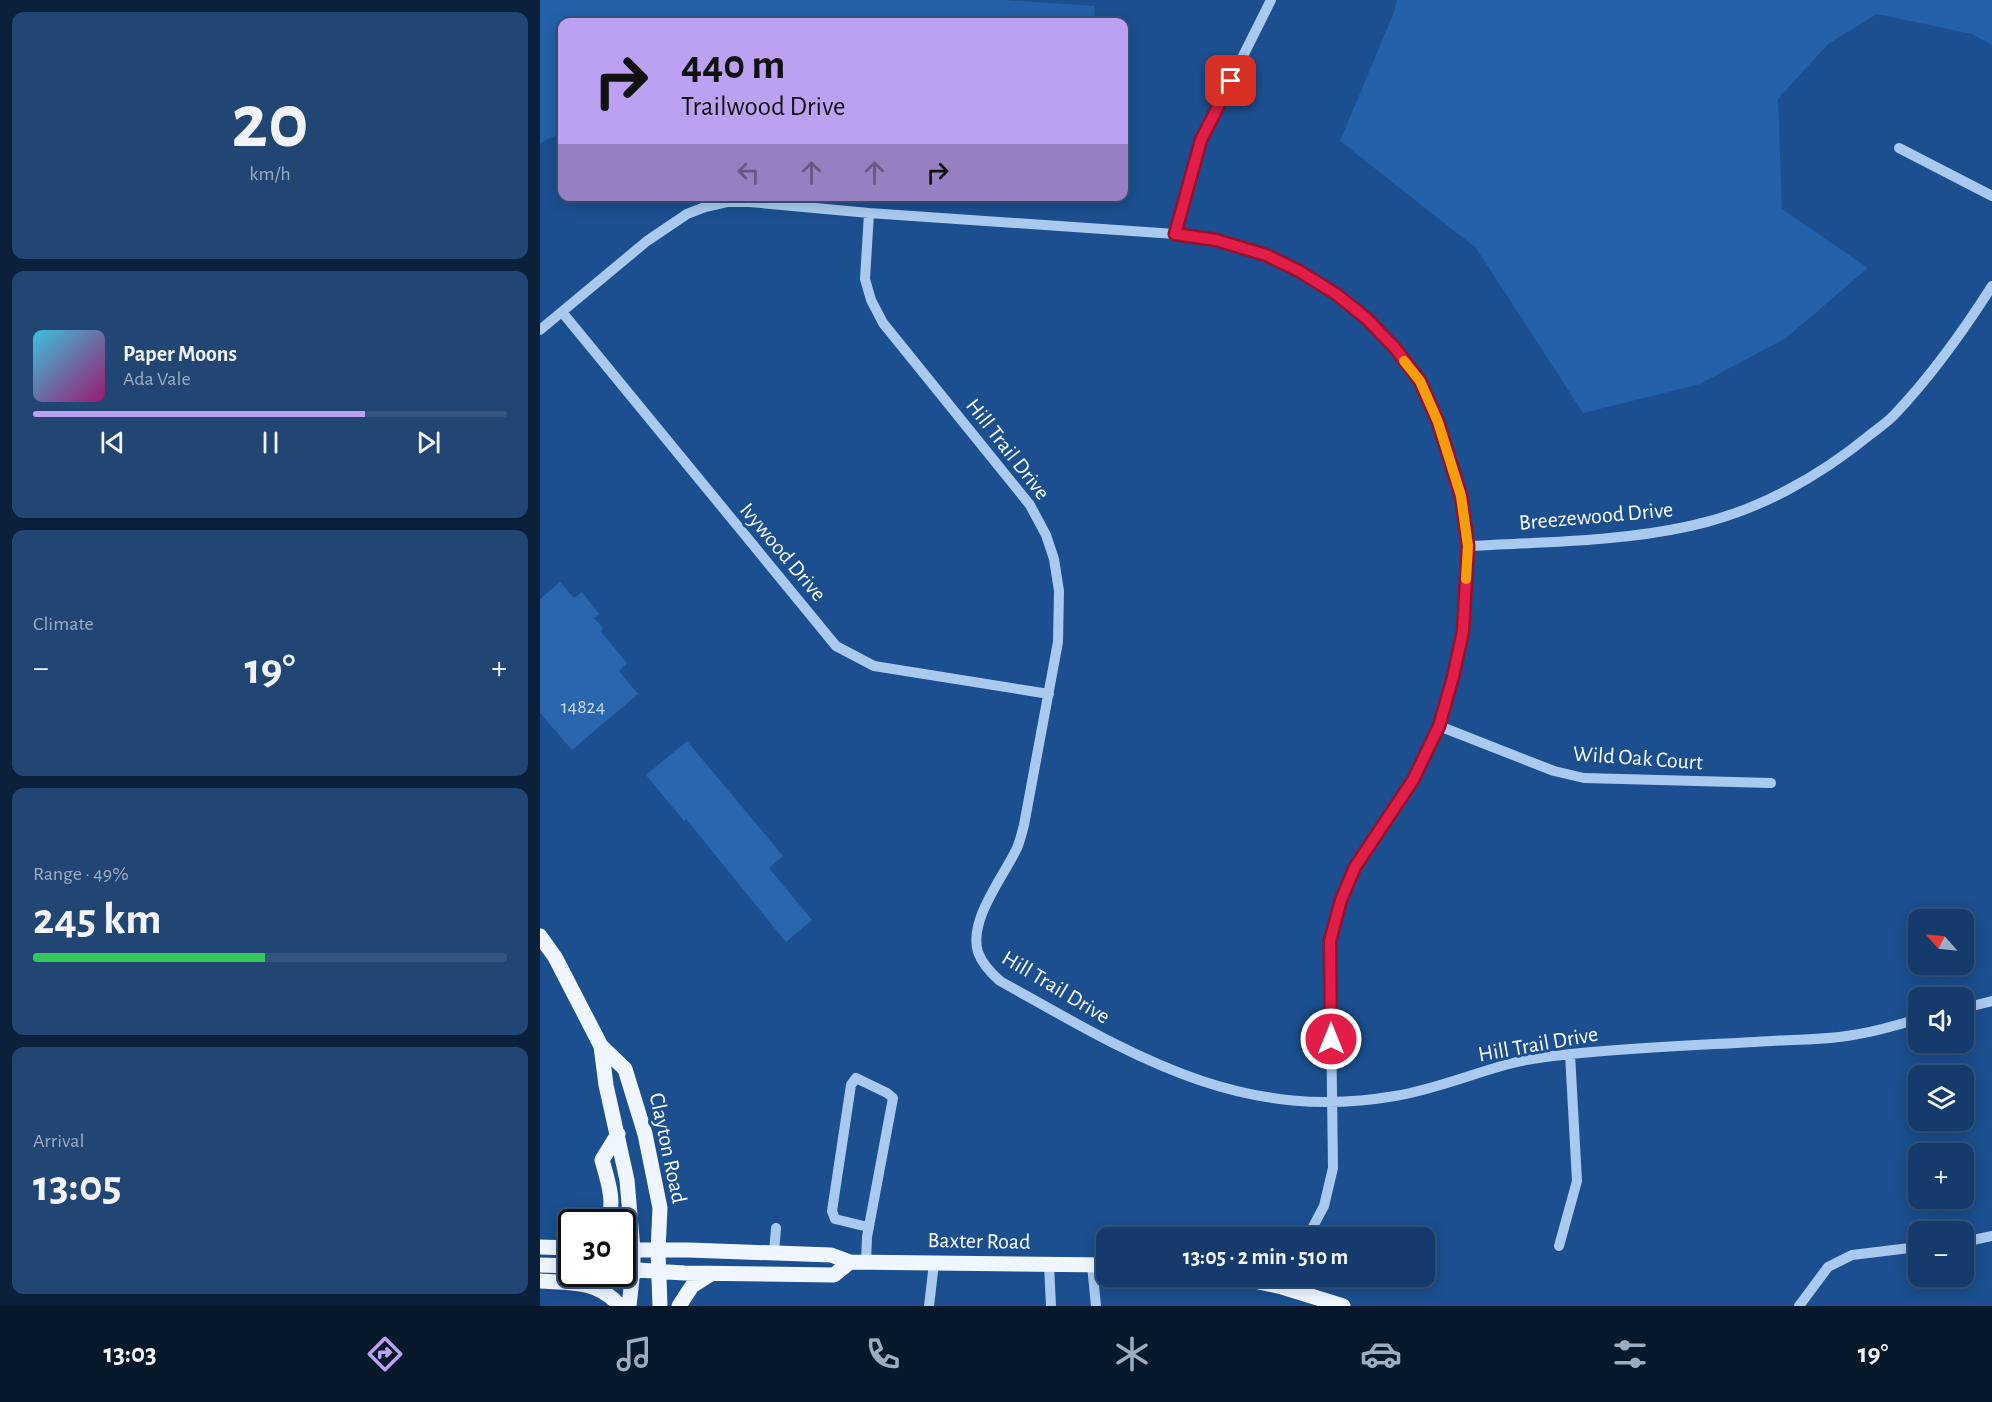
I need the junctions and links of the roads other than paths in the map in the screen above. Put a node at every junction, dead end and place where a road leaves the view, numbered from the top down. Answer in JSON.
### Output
{"nodes":[{"id":1,"x":1271,"y":0,"type":"edge"},
{"id":2,"x":1899,"y":148,"type":"dead end"},
{"id":3,"x":1992,"y":196,"type":"edge"},
{"id":4,"x":868,"y":213,"type":"junction"},
{"id":5,"x":1175,"y":234,"type":"junction"},
{"id":6,"x":1992,"y":286,"type":"edge"},
{"id":7,"x":562,"y":312,"type":"junction"},
{"id":8,"x":540,"y":330,"type":"edge"},
{"id":9,"x":1468,"y":546,"type":"junction"},
{"id":10,"x":1049,"y":694,"type":"junction"},
{"id":11,"x":1439,"y":726,"type":"junction"},
{"id":12,"x":1771,"y":783,"type":"dead end"},
{"id":13,"x":540,"y":936,"type":"edge"},
{"id":14,"x":1992,"y":1001,"type":"edge"},
{"id":15,"x":1974,"y":1006,"type":"edge"},
{"id":16,"x":1908,"y":1022,"type":"edge"},
{"id":17,"x":601,"y":1046,"type":"junction"},
{"id":18,"x":1570,"y":1054,"type":"junction"},
{"id":19,"x":1331,"y":1103,"type":"junction"},
{"id":20,"x":618,"y":1134,"type":"junction"},
{"id":21,"x":610,"y":1209,"type":"edge"},
{"id":22,"x":627,"y":1209,"type":"edge"},
{"id":23,"x":868,"y":1227,"type":"junction"},
{"id":24,"x":1313,"y":1227,"type":"edge"},
{"id":25,"x":776,"y":1228,"type":"dead end"},
{"id":26,"x":1992,"y":1236,"type":"edge"},
{"id":27,"x":1974,"y":1240,"type":"edge"},
{"id":28,"x":1560,"y":1245,"type":"dead end"},
{"id":29,"x":540,"y":1247,"type":"edge"},
{"id":30,"x":558,"y":1248,"type":"edge"},
{"id":31,"x":1908,"y":1248,"type":"edge"},
{"id":32,"x":636,"y":1250,"type":"edge"},
{"id":33,"x":658,"y":1251,"type":"junction"},
{"id":34,"x":774,"y":1253,"type":"junction"},
{"id":35,"x":850,"y":1262,"type":"junction"},
{"id":36,"x":866,"y":1262,"type":"junction"},
{"id":37,"x":934,"y":1263,"type":"junction"},
{"id":38,"x":540,"y":1265,"type":"edge"},
{"id":39,"x":1049,"y":1265,"type":"junction"},
{"id":40,"x":1096,"y":1265,"type":"edge"},
{"id":41,"x":558,"y":1266,"type":"edge"},
{"id":42,"x":636,"y":1270,"type":"edge"},
{"id":43,"x":658,"y":1271,"type":"junction"},
{"id":44,"x":711,"y":1274,"type":"junction"},
{"id":45,"x":540,"y":1281,"type":"edge"},
{"id":46,"x":628,"y":1287,"type":"edge"},
{"id":47,"x":1097,"y":1287,"type":"edge"},
{"id":48,"x":1296,"y":1287,"type":"edge"},
{"id":49,"x":620,"y":1306,"type":"edge"},
{"id":50,"x":628,"y":1306,"type":"edge"},
{"id":51,"x":660,"y":1306,"type":"edge"},
{"id":52,"x":679,"y":1306,"type":"edge"},
{"id":53,"x":929,"y":1306,"type":"edge"},
{"id":54,"x":1051,"y":1306,"type":"edge"},
{"id":55,"x":1096,"y":1306,"type":"edge"},
{"id":56,"x":1343,"y":1306,"type":"edge"},
{"id":57,"x":1799,"y":1306,"type":"edge"}],
"edges":[{"from":1,"to":5,"type":"street"},
{"from":2,"to":3,"type":"street"},
{"from":4,"to":5,"type":"street"},
{"from":4,"to":7,"type":"street"},
{"from":4,"to":10,"type":"street","name":"Hill Trail Drive"},
{"from":5,"to":9,"type":"street"},
{"from":6,"to":9,"type":"street","name":"Breezewood Drive"},
{"from":7,"to":8,"type":"street"},
{"from":7,"to":10,"type":"street","name":"Ivywood Drive"},
{"from":9,"to":11,"type":"street"},
{"from":10,"to":19,"type":"street","name":"Hill Trail Drive"},
{"from":11,"to":12,"type":"street","name":"Wild Oak Court"},
{"from":11,"to":19,"type":"street"},
{"from":13,"to":17,"type":"main road","name":"Clayton Road"},
{"from":14,"to":15,"type":"street"},
{"from":16,"to":18,"type":"street","name":"Hill Trail Drive"},
{"from":17,"to":20,"type":"main road","name":"Clayton Road"},
{"from":17,"to":33,"type":"main road","name":"Clayton Road"},
{"from":18,"to":19,"type":"street","name":"Hill Trail Drive"},
{"from":18,"to":28,"type":"street"},
{"from":19,"to":24,"type":"street"},
{"from":20,"to":21,"type":"main road"},
{"from":20,"to":22,"type":"main road","name":"Clayton Road"},
{"from":23,"to":23,"type":"street"},
{"from":23,"to":36,"type":"street"},
{"from":25,"to":34,"type":"street"},
{"from":26,"to":27,"type":"street"},
{"from":29,"to":30,"type":"main road"},
{"from":31,"to":57,"type":"street"},
{"from":32,"to":33,"type":"main road","name":"Baxter Road"},
{"from":33,"to":34,"type":"main road","name":"Baxter Road"},
{"from":33,"to":43,"type":"main road","name":"Clayton Road"},
{"from":34,"to":35,"type":"main road","name":"Baxter Road"},
{"from":35,"to":36,"type":"main road","name":"Baxter Road"},
{"from":35,"to":44,"type":"main road","name":"Baxter Road"},
{"from":36,"to":37,"type":"main road","name":"Baxter Road"},
{"from":37,"to":39,"type":"main road","name":"Baxter Road"},
{"from":37,"to":53,"type":"street"},
{"from":38,"to":41,"type":"main road"},
{"from":39,"to":40,"type":"main road","name":"Baxter Road"},
{"from":39,"to":54,"type":"street"},
{"from":42,"to":43,"type":"main road","name":"Baxter Road"},
{"from":43,"to":44,"type":"main road","name":"Baxter Road"},
{"from":43,"to":51,"type":"main road","name":"Clayton Road"},
{"from":44,"to":52,"type":"main road"},
{"from":45,"to":49,"type":"main road"},
{"from":46,"to":50,"type":"main road","name":"Clayton Road"},
{"from":47,"to":55,"type":"street"},
{"from":48,"to":56,"type":"main road"}]}
